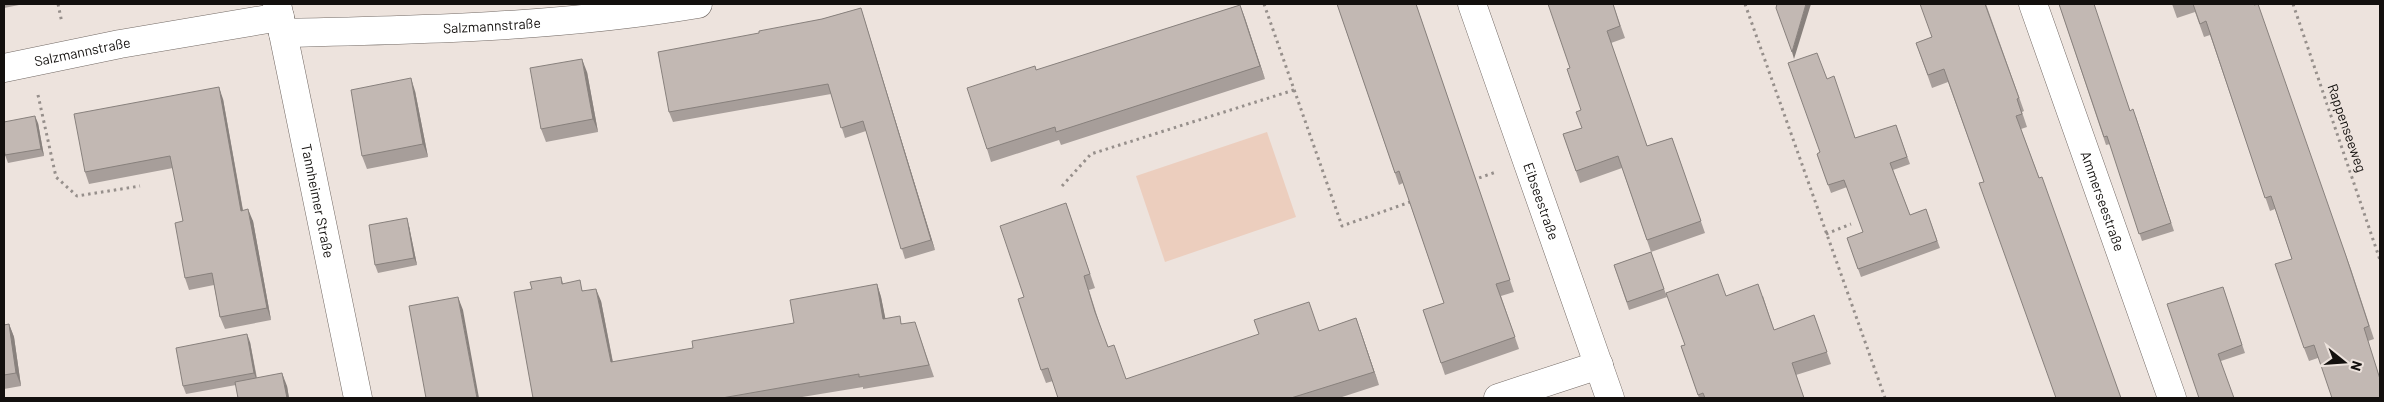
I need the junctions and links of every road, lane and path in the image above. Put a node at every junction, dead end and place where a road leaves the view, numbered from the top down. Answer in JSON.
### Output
{"nodes":[{"id":1,"x":698,"y":4,"type":"edge"},
{"id":2,"x":1264,"y":4,"type":"edge"},
{"id":3,"x":1472,"y":4,"type":"edge"},
{"id":4,"x":1745,"y":4,"type":"edge"},
{"id":5,"x":2033,"y":4,"type":"edge"},
{"id":6,"x":2293,"y":4,"type":"edge"},
{"id":7,"x":280,"y":18,"type":"edge"},
{"id":8,"x":31,"y":62,"type":"junction"},
{"id":9,"x":4,"y":68,"type":"edge"},
{"id":10,"x":1294,"y":90,"type":"junction"},
{"id":11,"x":1526,"y":161,"type":"junction"},
{"id":12,"x":1471,"y":180,"type":"edge"},
{"id":13,"x":140,"y":186,"type":"dead end"},
{"id":14,"x":1062,"y":186,"type":"dead end"},
{"id":15,"x":1416,"y":200,"type":"edge"},
{"id":16,"x":1851,"y":224,"type":"dead end"},
{"id":17,"x":1826,"y":234,"type":"junction"},
{"id":18,"x":2380,"y":260,"type":"edge"},
{"id":19,"x":1599,"y":365,"type":"junction"},
{"id":20,"x":358,"y":398,"type":"edge"},
{"id":21,"x":1498,"y":398,"type":"edge"},
{"id":22,"x":1610,"y":398,"type":"edge"},
{"id":23,"x":1885,"y":398,"type":"edge"},
{"id":24,"x":2172,"y":398,"type":"edge"}],
"edges":[{"from":1,"to":7,"type":"street","name":"Salzmannstraße"},
{"from":2,"to":10,"type":"path"},
{"from":3,"to":11,"type":"street","name":"Eibseestraße"},
{"from":4,"to":17,"type":"path"},
{"from":5,"to":24,"type":"street","name":"Ammerseestraße"},
{"from":6,"to":18,"type":"path","name":"Rappenseeweg"},
{"from":7,"to":8,"type":"street","name":"Salzmannstraße"},
{"from":7,"to":20,"type":"street","name":"Tannheimer Straße"},
{"from":8,"to":9,"type":"street","name":"Salzmannstraße"},
{"from":8,"to":13,"type":"path"},
{"from":10,"to":14,"type":"path"},
{"from":10,"to":15,"type":"path"},
{"from":11,"to":12,"type":"path"},
{"from":11,"to":19,"type":"street","name":"Eibseestraße"},
{"from":16,"to":17,"type":"path"},
{"from":17,"to":23,"type":"path"},
{"from":19,"to":21,"type":"street"},
{"from":19,"to":22,"type":"street","name":"Eibseestraße"}]}
